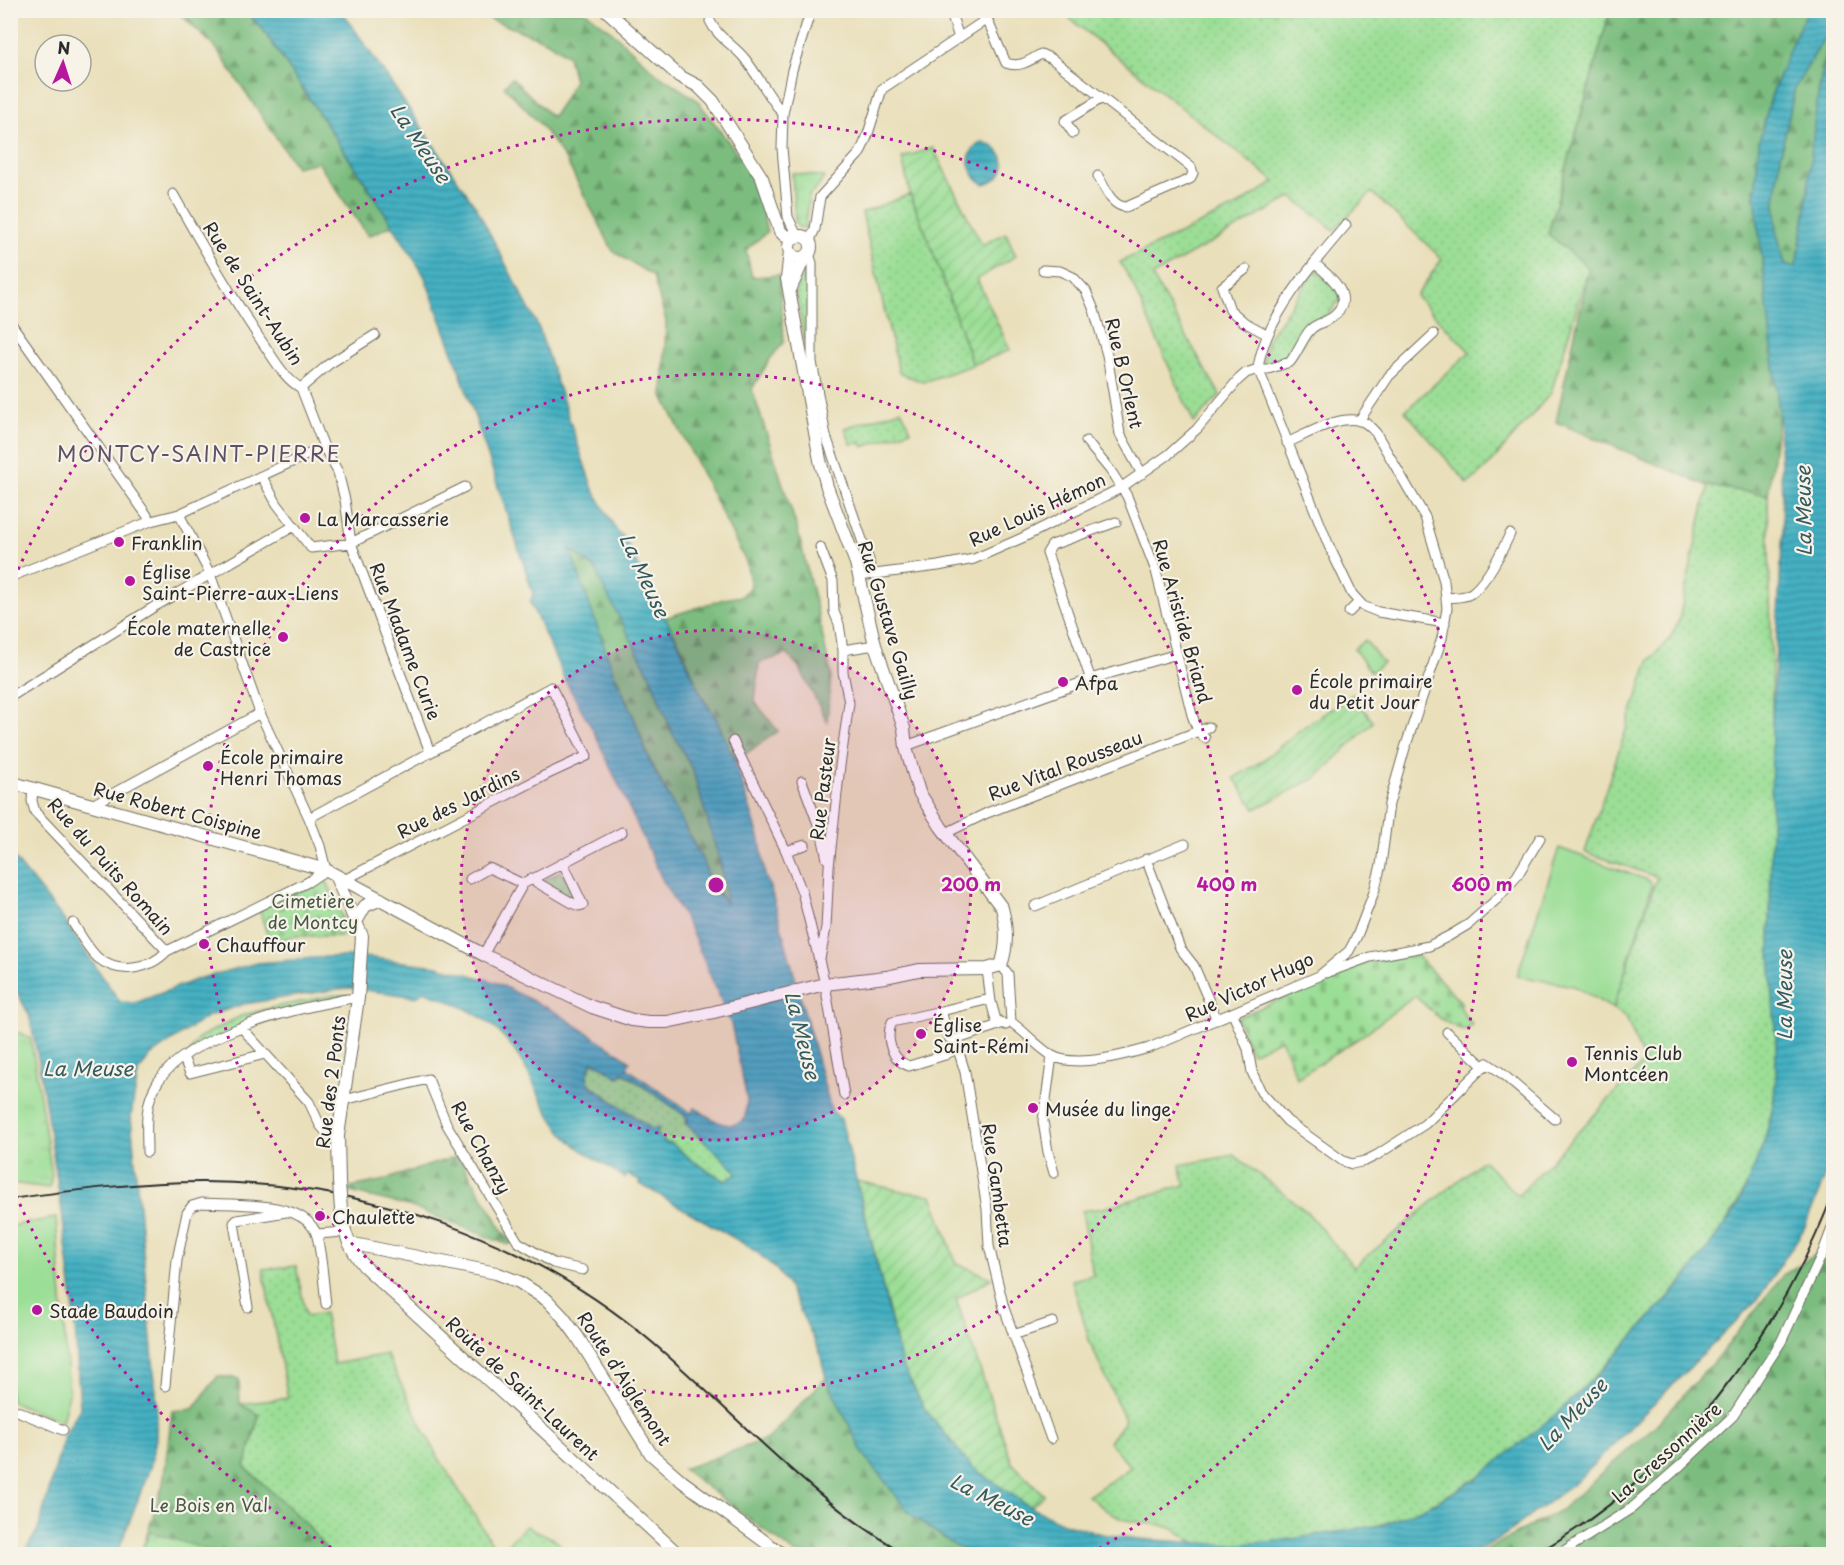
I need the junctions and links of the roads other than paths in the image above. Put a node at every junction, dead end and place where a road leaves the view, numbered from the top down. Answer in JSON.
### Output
{"nodes":[{"id":1,"x":606,"y":10,"type":"edge"},
{"id":2,"x":811,"y":10,"type":"edge"},
{"id":3,"x":950,"y":10,"type":"edge"},
{"id":4,"x":996,"y":10,"type":"edge"},
{"id":5,"x":987,"y":19,"type":"junction"},
{"id":6,"x":711,"y":21,"type":"dead end"},
{"id":7,"x":958,"y":38,"type":"junction"},
{"id":8,"x":1102,"y":98,"type":"junction"},
{"id":9,"x":783,"y":114,"type":"junction"},
{"id":10,"x":1073,"y":134,"type":"dead end"},
{"id":11,"x":1098,"y":176,"type":"dead end"},
{"id":12,"x":172,"y":194,"type":"dead end"},
{"id":13,"x":1346,"y":225,"type":"dead end"},
{"id":14,"x":795,"y":237,"type":"junction"},
{"id":15,"x":810,"y":240,"type":"junction"},
{"id":16,"x":790,"y":251,"type":"junction"},
{"id":17,"x":806,"y":256,"type":"junction"},
{"id":18,"x":1314,"y":262,"type":"junction"},
{"id":19,"x":1246,"y":269,"type":"dead end"},
{"id":20,"x":1043,"y":270,"type":"dead end"},
{"id":21,"x":790,"y":290,"type":"junction"},
{"id":22,"x":10,"y":322,"type":"edge"},
{"id":23,"x":375,"y":334,"type":"dead end"},
{"id":24,"x":1434,"y":334,"type":"dead end"},
{"id":25,"x":1268,"y":335,"type":"junction"},
{"id":26,"x":1258,"y":369,"type":"junction"},
{"id":27,"x":301,"y":388,"type":"junction"},
{"id":28,"x":1359,"y":421,"type":"junction"},
{"id":29,"x":1086,"y":441,"type":"dead end"},
{"id":30,"x":1287,"y":443,"type":"junction"},
{"id":31,"x":324,"y":447,"type":"junction"},
{"id":32,"x":1142,"y":474,"type":"junction"},
{"id":33,"x":262,"y":477,"type":"junction"},
{"id":34,"x":465,"y":487,"type":"dead end"},
{"id":35,"x":1122,"y":487,"type":"junction"},
{"id":36,"x":179,"y":514,"type":"junction"},
{"id":37,"x":151,"y":520,"type":"junction"},
{"id":38,"x":1116,"y":522,"type":"dead end"},
{"id":39,"x":294,"y":526,"type":"junction"},
{"id":40,"x":1510,"y":534,"type":"dead end"},
{"id":41,"x":351,"y":543,"type":"junction"},
{"id":42,"x":820,"y":547,"type":"dead end"},
{"id":43,"x":210,"y":574,"type":"junction"},
{"id":44,"x":865,"y":575,"type":"junction"},
{"id":45,"x":10,"y":577,"type":"edge"},
{"id":46,"x":1446,"y":598,"type":"junction"},
{"id":47,"x":1359,"y":602,"type":"junction"},
{"id":48,"x":1349,"y":612,"type":"dead end"},
{"id":49,"x":1445,"y":623,"type":"junction"},
{"id":50,"x":875,"y":645,"type":"junction"},
{"id":51,"x":843,"y":650,"type":"junction"},
{"id":52,"x":1177,"y":654,"type":"junction"},
{"id":53,"x":1091,"y":680,"type":"junction"},
{"id":54,"x":10,"y":698,"type":"edge"},
{"id":55,"x":260,"y":713,"type":"junction"},
{"id":56,"x":1209,"y":727,"type":"dead end"},
{"id":57,"x":1201,"y":735,"type":"junction"},
{"id":58,"x":733,"y":741,"type":"dead end"},
{"id":59,"x":906,"y":746,"type":"junction"},
{"id":60,"x":430,"y":752,"type":"junction"},
{"id":61,"x":10,"y":781,"type":"edge"},
{"id":62,"x":802,"y":781,"type":"dead end"},
{"id":63,"x":33,"y":789,"type":"junction"},
{"id":64,"x":92,"y":805,"type":"junction"},
{"id":65,"x":309,"y":818,"type":"junction"},
{"id":66,"x":622,"y":832,"type":"dead end"},
{"id":67,"x":946,"y":833,"type":"junction"},
{"id":68,"x":1540,"y":838,"type":"dead end"},
{"id":69,"x":804,"y":844,"type":"dead end"},
{"id":70,"x":1185,"y":844,"type":"dead end"},
{"id":71,"x":786,"y":851,"type":"junction"},
{"id":72,"x":1146,"y":859,"type":"junction"},
{"id":73,"x":563,"y":863,"type":"junction"},
{"id":74,"x":829,"y":867,"type":"junction"},
{"id":75,"x":336,"y":875,"type":"junction"},
{"id":76,"x":470,"y":879,"type":"dead end"},
{"id":77,"x":527,"y":882,"type":"junction"},
{"id":78,"x":381,"y":899,"type":"junction"},
{"id":79,"x":1035,"y":906,"type":"dead end"},
{"id":80,"x":356,"y":922,"type":"junction"},
{"id":81,"x":73,"y":923,"type":"dead end"},
{"id":82,"x":167,"y":951,"type":"junction"},
{"id":83,"x":483,"y":955,"type":"junction"},
{"id":84,"x":820,"y":964,"type":"junction"},
{"id":85,"x":994,"y":967,"type":"junction"},
{"id":86,"x":1319,"y":976,"type":"junction"},
{"id":87,"x":819,"y":986,"type":"junction"},
{"id":88,"x":358,"y":996,"type":"junction"},
{"id":89,"x":990,"y":999,"type":"junction"},
{"id":90,"x":941,"y":1011,"type":"junction"},
{"id":91,"x":1233,"y":1014,"type":"junction"},
{"id":92,"x":1217,"y":1020,"type":"junction"},
{"id":93,"x":1006,"y":1023,"type":"junction"},
{"id":94,"x":241,"y":1027,"type":"junction"},
{"id":95,"x":1447,"y":1032,"type":"dead end"},
{"id":96,"x":956,"y":1044,"type":"junction"},
{"id":97,"x":265,"y":1054,"type":"junction"},
{"id":98,"x":1052,"y":1056,"type":"junction"},
{"id":99,"x":183,"y":1057,"type":"junction"},
{"id":100,"x":1484,"y":1066,"type":"junction"},
{"id":101,"x":844,"y":1095,"type":"dead end"},
{"id":102,"x":344,"y":1100,"type":"junction"},
{"id":103,"x":1555,"y":1119,"type":"dead end"},
{"id":104,"x":338,"y":1136,"type":"junction"},
{"id":105,"x":147,"y":1152,"type":"dead end"},
{"id":106,"x":1054,"y":1173,"type":"dead end"},
{"id":107,"x":288,"y":1211,"type":"junction"},
{"id":108,"x":1833,"y":1222,"type":"edge"},
{"id":109,"x":317,"y":1234,"type":"junction"},
{"id":110,"x":347,"y":1238,"type":"junction"},
{"id":111,"x":583,"y":1270,"type":"dead end"},
{"id":112,"x":326,"y":1304,"type":"dead end"},
{"id":113,"x":248,"y":1307,"type":"dead end"},
{"id":114,"x":1053,"y":1322,"type":"dead end"},
{"id":115,"x":1013,"y":1335,"type":"junction"},
{"id":116,"x":165,"y":1386,"type":"dead end"},
{"id":117,"x":10,"y":1408,"type":"edge"},
{"id":118,"x":63,"y":1430,"type":"dead end"},
{"id":119,"x":1051,"y":1439,"type":"dead end"},
{"id":120,"x":678,"y":1554,"type":"edge"},
{"id":121,"x":782,"y":1554,"type":"edge"},
{"id":122,"x":1559,"y":1554,"type":"edge"}],
"edges":[{"from":1,"to":14,"type":"street"},
{"from":2,"to":9,"type":"street"},
{"from":3,"to":7,"type":"street"},
{"from":4,"to":5,"type":"street"},
{"from":5,"to":7,"type":"street"},
{"from":5,"to":8,"type":"street"},
{"from":6,"to":9,"type":"street"},
{"from":7,"to":15,"type":"street"},
{"from":8,"to":10,"type":"street"},
{"from":8,"to":11,"type":"street"},
{"from":9,"to":14,"type":"street"},
{"from":12,"to":27,"type":"street","name":"Rue de Saint-Aubin"},
{"from":13,"to":18,"type":"street"},
{"from":14,"to":15,"type":"street"},
{"from":14,"to":16,"type":"street"},
{"from":15,"to":17,"type":"street"},
{"from":16,"to":17,"type":"street"},
{"from":16,"to":21,"type":"street","name":"Rue Gustave Gailly"},
{"from":17,"to":21,"type":"street"},
{"from":17,"to":44,"type":"street","name":"Rue Gustave Gailly"},
{"from":18,"to":25,"type":"street"},
{"from":18,"to":26,"type":"street"},
{"from":19,"to":25,"type":"street"},
{"from":20,"to":32,"type":"street","name":"Rue B Orlent"},
{"from":21,"to":44,"type":"street","name":"Rue Gustave Gailly"},
{"from":22,"to":37,"type":"street"},
{"from":23,"to":27,"type":"street"},
{"from":24,"to":28,"type":"street"},
{"from":25,"to":26,"type":"street"},
{"from":26,"to":30,"type":"street"},
{"from":26,"to":32,"type":"street","name":"Rue Louis Hémon"},
{"from":27,"to":31,"type":"street","name":"Rue de Saint-Aubin"},
{"from":28,"to":30,"type":"street"},
{"from":28,"to":46,"type":"street","name":"Rue Victor Hugo"},
{"from":29,"to":35,"type":"street","name":"Rue Aristide Briand"},
{"from":30,"to":47,"type":"street"},
{"from":31,"to":33,"type":"street"},
{"from":31,"to":41,"type":"street","name":"Rue de Saint-Aubin"},
{"from":32,"to":35,"type":"street","name":"Rue Louis Hémon"},
{"from":33,"to":36,"type":"street"},
{"from":33,"to":39,"type":"street"},
{"from":34,"to":41,"type":"street"},
{"from":35,"to":44,"type":"street","name":"Rue Louis Hémon"},
{"from":35,"to":52,"type":"street","name":"Rue Aristide Briand"},
{"from":36,"to":37,"type":"street"},
{"from":36,"to":43,"type":"street"},
{"from":37,"to":45,"type":"street"},
{"from":38,"to":53,"type":"street"},
{"from":39,"to":41,"type":"street"},
{"from":39,"to":43,"type":"street"},
{"from":40,"to":46,"type":"street"},
{"from":41,"to":60,"type":"street","name":"Rue Madame Curie"},
{"from":42,"to":51,"type":"street","name":"Rue Pasteur"},
{"from":43,"to":54,"type":"street"},
{"from":43,"to":55,"type":"street"},
{"from":44,"to":50,"type":"street","name":"Rue Gustave Gailly"},
{"from":46,"to":49,"type":"street","name":"Rue Victor Hugo"},
{"from":47,"to":48,"type":"street"},
{"from":47,"to":49,"type":"street"},
{"from":49,"to":86,"type":"street","name":"Rue Victor Hugo"},
{"from":50,"to":51,"type":"street"},
{"from":50,"to":59,"type":"street","name":"Rue Gustave Gailly"},
{"from":51,"to":74,"type":"street","name":"Rue Pasteur"},
{"from":52,"to":53,"type":"street"},
{"from":52,"to":57,"type":"street","name":"Rue Aristide Briand"},
{"from":53,"to":59,"type":"street"},
{"from":55,"to":64,"type":"street"},
{"from":55,"to":65,"type":"street"},
{"from":56,"to":57,"type":"street","name":"Rue Vital Rousseau"},
{"from":57,"to":67,"type":"street","name":"Rue Vital Rousseau"},
{"from":58,"to":71,"type":"street"},
{"from":59,"to":67,"type":"street","name":"Rue Gustave Gailly"},
{"from":60,"to":65,"type":"street"},
{"from":60,"to":75,"type":"street","name":"Rue des Jardins"},
{"from":61,"to":63,"type":"street","name":"Rue Robert Coispine"},
{"from":62,"to":74,"type":"street"},
{"from":63,"to":64,"type":"street","name":"Rue Robert Coispine"},
{"from":63,"to":82,"type":"street","name":"Rue du Puits Romain"},
{"from":64,"to":75,"type":"street","name":"Rue Robert Coispine"},
{"from":65,"to":75,"type":"street"},
{"from":66,"to":73,"type":"street"},
{"from":67,"to":85,"type":"street","name":"Rue Gustave Gailly"},
{"from":68,"to":86,"type":"street"},
{"from":69,"to":71,"type":"street"},
{"from":70,"to":72,"type":"street"},
{"from":71,"to":84,"type":"street"},
{"from":72,"to":79,"type":"street"},
{"from":72,"to":92,"type":"street"},
{"from":73,"to":77,"type":"street"},
{"from":73,"to":77,"type":"street"},
{"from":74,"to":84,"type":"street","name":"Rue Pasteur"},
{"from":75,"to":78,"type":"street","name":"Rue Robert Coispine"},
{"from":75,"to":80,"type":"street","name":"Rue des 2 Ponts"},
{"from":75,"to":82,"type":"street","name":"Rue des Jardins"},
{"from":76,"to":77,"type":"street"},
{"from":77,"to":83,"type":"street"},
{"from":78,"to":80,"type":"street"},
{"from":78,"to":83,"type":"street","name":"Rue Robert Coispine"},
{"from":80,"to":88,"type":"street","name":"Rue des 2 Ponts"},
{"from":81,"to":82,"type":"street","name":"Rue du Puits Romain"},
{"from":83,"to":87,"type":"street","name":"Rue Robert Coispine"},
{"from":84,"to":87,"type":"street"},
{"from":85,"to":87,"type":"street","name":"Rue Robert Coispine"},
{"from":85,"to":89,"type":"street"},
{"from":85,"to":93,"type":"street"},
{"from":86,"to":91,"type":"street","name":"Rue Victor Hugo"},
{"from":87,"to":101,"type":"street"},
{"from":88,"to":94,"type":"street"},
{"from":88,"to":102,"type":"street","name":"Rue des 2 Ponts"},
{"from":89,"to":90,"type":"street"},
{"from":89,"to":93,"type":"street"},
{"from":90,"to":96,"type":"street","name":"Rue Gambetta"},
{"from":90,"to":96,"type":"street"},
{"from":91,"to":92,"type":"street","name":"Rue Victor Hugo"},
{"from":91,"to":100,"type":"street"},
{"from":92,"to":98,"type":"street","name":"Rue Victor Hugo"},
{"from":93,"to":96,"type":"street"},
{"from":93,"to":98,"type":"street"},
{"from":94,"to":97,"type":"street"},
{"from":94,"to":99,"type":"street"},
{"from":95,"to":100,"type":"street"},
{"from":96,"to":115,"type":"street","name":"Rue Gambetta"},
{"from":97,"to":99,"type":"street"},
{"from":97,"to":104,"type":"street"},
{"from":98,"to":106,"type":"street"},
{"from":99,"to":105,"type":"street"},
{"from":100,"to":103,"type":"street"},
{"from":102,"to":104,"type":"street","name":"Rue des 2 Ponts"},
{"from":102,"to":111,"type":"street","name":"Rue Chanzy"},
{"from":104,"to":110,"type":"street","name":"Rue des 2 Ponts","bridge":true},
{"from":107,"to":109,"type":"street"},
{"from":107,"to":113,"type":"street"},
{"from":107,"to":116,"type":"street"},
{"from":108,"to":122,"type":"street","name":"La Cressonnière"},
{"from":109,"to":110,"type":"street"},
{"from":109,"to":112,"type":"street"},
{"from":110,"to":120,"type":"street","name":"Route de Saint-Laurent"},
{"from":110,"to":121,"type":"street","name":"Route d'Aiglemont"},
{"from":114,"to":115,"type":"street"},
{"from":115,"to":119,"type":"street","name":"Rue Gambetta"},
{"from":117,"to":118,"type":"street"}]}
